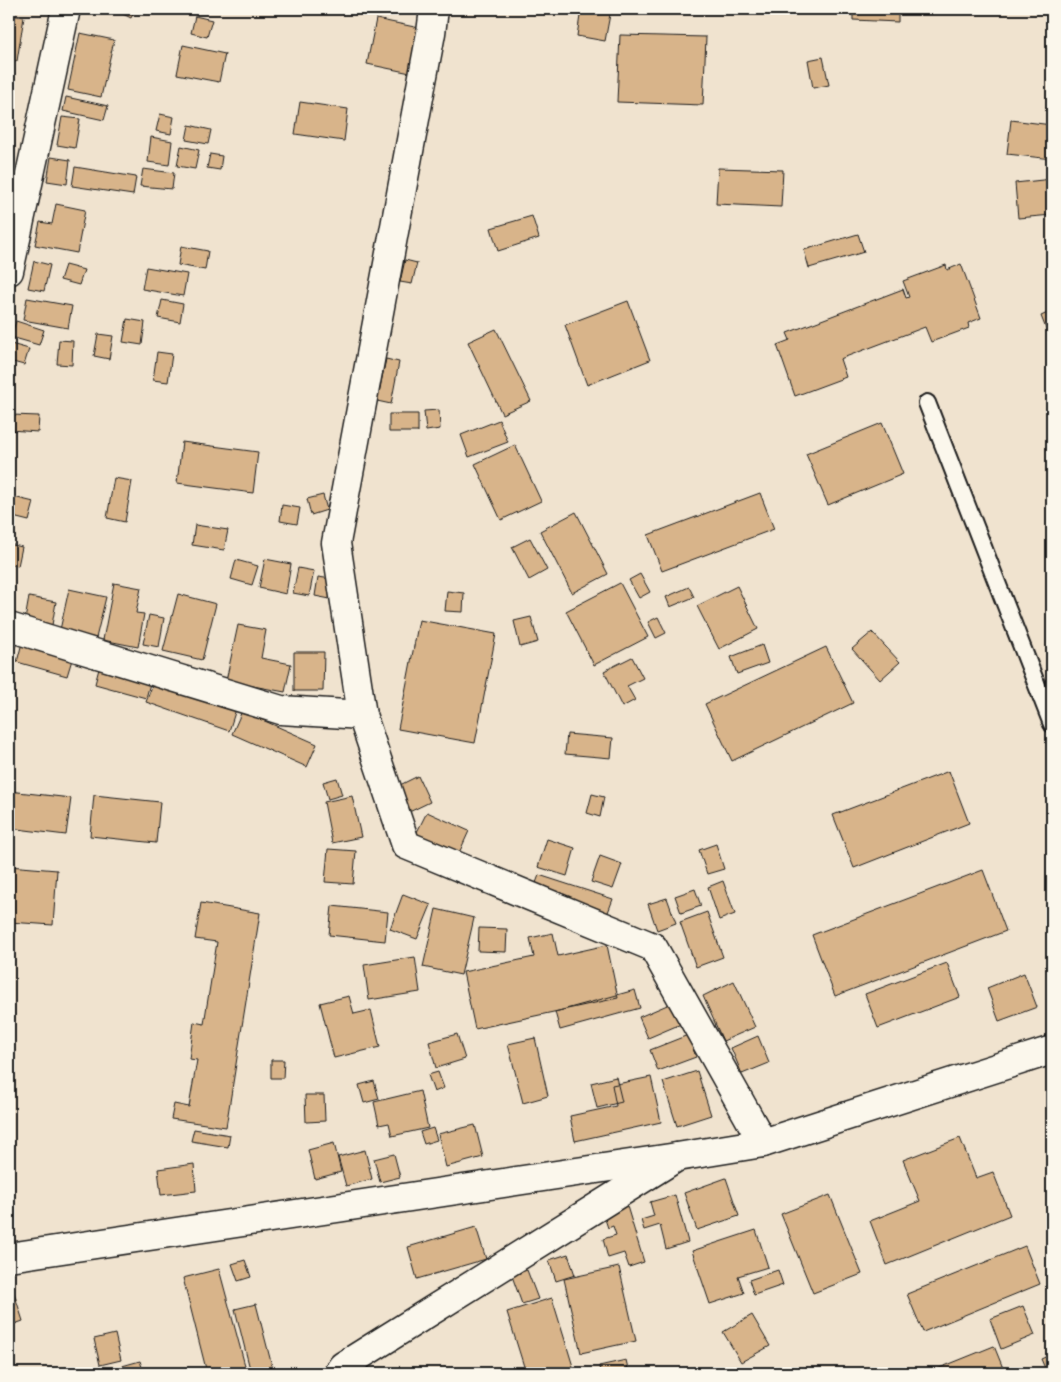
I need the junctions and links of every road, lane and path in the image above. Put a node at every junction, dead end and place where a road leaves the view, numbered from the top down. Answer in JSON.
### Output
{"nodes":[{"id":1,"x":66,"y":9,"type":"edge"},
{"id":2,"x":434,"y":9,"type":"edge"},
{"id":3,"x":9,"y":271,"type":"edge"},
{"id":4,"x":927,"y":403,"type":"dead end"},
{"id":5,"x":9,"y":627,"type":"edge"},
{"id":6,"x":362,"y":715,"type":"junction"},
{"id":7,"x":1052,"y":724,"type":"edge"},
{"id":8,"x":1052,"y":1050,"type":"edge"},
{"id":9,"x":763,"y":1143,"type":"junction"},
{"id":10,"x":677,"y":1157,"type":"junction"},
{"id":11,"x":9,"y":1257,"type":"edge"},
{"id":12,"x":338,"y":1373,"type":"edge"}],
"edges":[{"from":1,"to":3,"type":"street"},
{"from":2,"to":6,"type":"street"},
{"from":4,"to":7,"type":"lane"},
{"from":5,"to":6,"type":"street"},
{"from":6,"to":9,"type":"street"},
{"from":8,"to":9,"type":"street"},
{"from":9,"to":10,"type":"street"},
{"from":10,"to":11,"type":"street"},
{"from":10,"to":12,"type":"street"}]}
